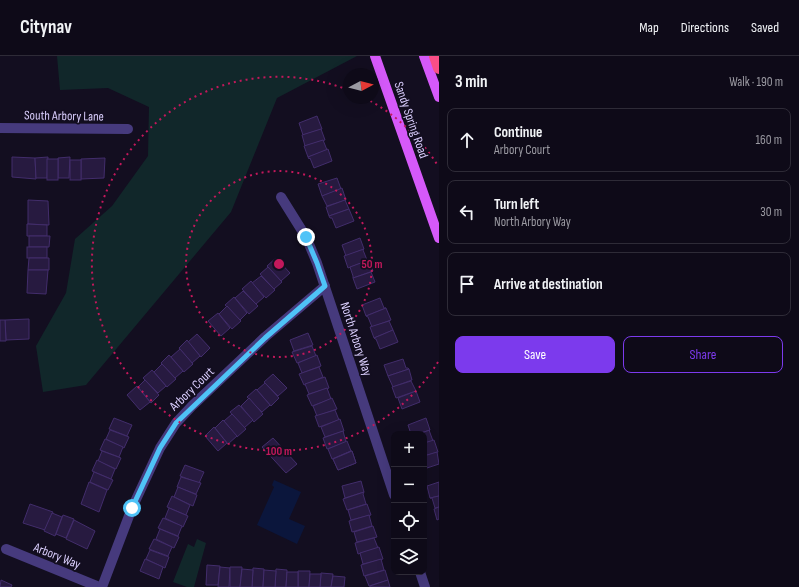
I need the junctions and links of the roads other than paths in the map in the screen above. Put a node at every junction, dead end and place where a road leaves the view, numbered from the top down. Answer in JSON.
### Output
{"nodes":[{"id":1,"x":375,"y":56,"type":"edge"},
{"id":2,"x":424,"y":56,"type":"edge"},
{"id":3,"x":435,"y":56,"type":"edge"},
{"id":4,"x":439,"y":68,"type":"edge"},
{"id":5,"x":439,"y":97,"type":"edge"},
{"id":6,"x":0,"y":128,"type":"edge"},
{"id":7,"x":128,"y":129,"type":"dead end"},
{"id":8,"x":281,"y":197,"type":"dead end"},
{"id":9,"x":439,"y":238,"type":"edge"},
{"id":10,"x":325,"y":286,"type":"junction"},
{"id":11,"x":391,"y":486,"type":"edge"},
{"id":12,"x":6,"y":549,"type":"dead end"},
{"id":13,"x":421,"y":575,"type":"edge"},
{"id":14,"x":99,"y":587,"type":"edge"},
{"id":15,"x":102,"y":587,"type":"edge"},
{"id":16,"x":424,"y":587,"type":"edge"}],
"edges":[{"from":1,"to":9,"type":"main road","name":"Sandy Spring Road"},
{"from":2,"to":5,"type":"main road"},
{"from":3,"to":4,"type":"highway"},
{"from":6,"to":7,"type":"street","name":"South Arbory Lane"},
{"from":8,"to":10,"type":"street","name":"North Arbory Way"},
{"from":10,"to":11,"type":"street","name":"North Arbory Way"},
{"from":10,"to":15,"type":"street","name":"Arbory Court"},
{"from":12,"to":14,"type":"street","name":"Arbory Way"},
{"from":13,"to":16,"type":"street"}]}
